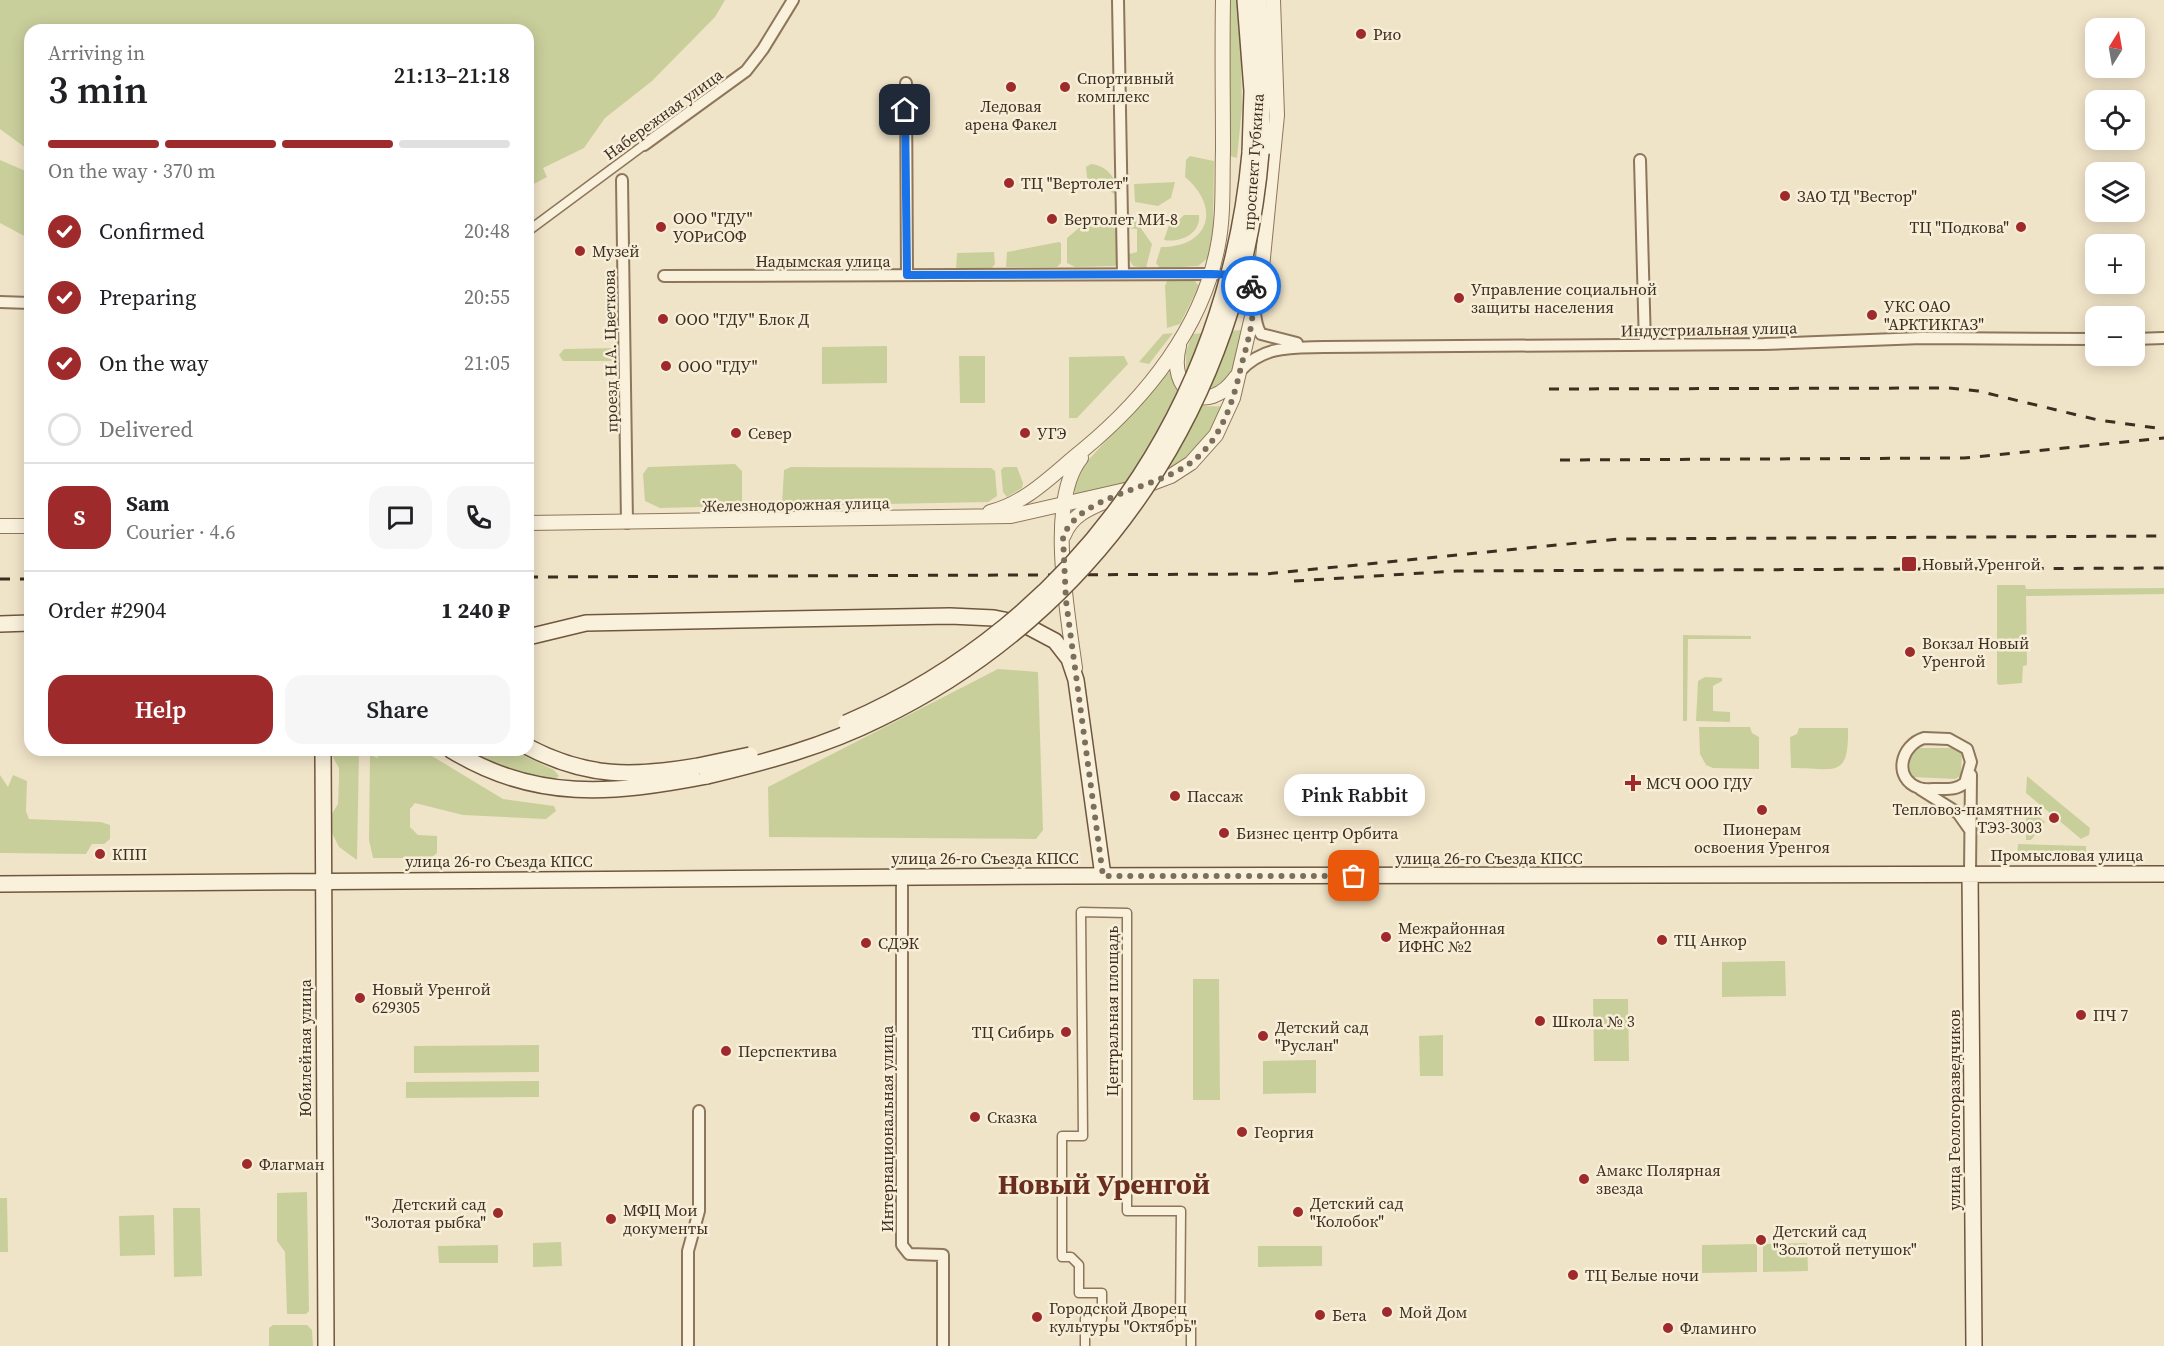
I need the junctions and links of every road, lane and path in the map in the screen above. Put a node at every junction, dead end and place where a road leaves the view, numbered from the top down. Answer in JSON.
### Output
{"nodes":[{"id":1,"x":793,"y":0,"type":"edge"},
{"id":2,"x":1118,"y":0,"type":"edge"},
{"id":3,"x":1223,"y":0,"type":"edge"},
{"id":4,"x":1245,"y":0,"type":"edge"},
{"id":5,"x":1259,"y":0,"type":"edge"},
{"id":6,"x":1273,"y":0,"type":"edge"},
{"id":7,"x":906,"y":84,"type":"dead end"},
{"id":8,"x":644,"y":145,"type":"joint"},
{"id":9,"x":1256,"y":153,"type":"junction"},
{"id":10,"x":1640,"y":160,"type":"dead end"},
{"id":11,"x":622,"y":180,"type":"dead end"},
{"id":12,"x":534,"y":227,"type":"edge"},
{"id":13,"x":1123,"y":274,"type":"junction"},
{"id":14,"x":1211,"y":274,"type":"junction"},
{"id":15,"x":907,"y":275,"type":"junction"},
{"id":16,"x":664,"y":276,"type":"dead end"},
{"id":17,"x":0,"y":302,"type":"edge"},
{"id":18,"x":24,"y":303,"type":"edge"},
{"id":19,"x":1254,"y":312,"type":"junction"},
{"id":20,"x":2164,"y":338,"type":"edge"},
{"id":21,"x":1182,"y":339,"type":"junction"},
{"id":22,"x":2085,"y":339,"type":"edge"},
{"id":23,"x":2145,"y":339,"type":"edge"},
{"id":24,"x":1645,"y":345,"type":"junction"},
{"id":25,"x":1324,"y":347,"type":"junction"},
{"id":26,"x":1240,"y":371,"type":"junction"},
{"id":27,"x":1095,"y":440,"type":"junction"},
{"id":28,"x":1147,"y":485,"type":"junction"},
{"id":29,"x":1063,"y":504,"type":"junction"},
{"id":30,"x":967,"y":518,"type":"junction"},
{"id":31,"x":534,"y":523,"type":"edge"},
{"id":32,"x":627,"y":523,"type":"junction"},
{"id":33,"x":0,"y":526,"type":"edge"},
{"id":34,"x":24,"y":526,"type":"edge"},
{"id":35,"x":1063,"y":537,"type":"junction"},
{"id":36,"x":0,"y":624,"type":"edge"},
{"id":37,"x":24,"y":625,"type":"edge"},
{"id":38,"x":534,"y":636,"type":"edge"},
{"id":39,"x":1076,"y":680,"type":"junction"},
{"id":40,"x":534,"y":750,"type":"edge"},
{"id":41,"x":323,"y":756,"type":"edge"},
{"id":42,"x":463,"y":756,"type":"edge"},
{"id":43,"x":1971,"y":762,"type":"junction"},
{"id":44,"x":703,"y":771,"type":"junction"},
{"id":45,"x":1917,"y":787,"type":"junction"},
{"id":46,"x":1970,"y":830,"type":"junction"},
{"id":47,"x":1970,"y":873,"type":"junction"},
{"id":48,"x":2164,"y":874,"type":"edge"},
{"id":49,"x":1103,"y":876,"type":"junction"},
{"id":50,"x":902,"y":877,"type":"junction"},
{"id":51,"x":322,"y":880,"type":"junction"},
{"id":52,"x":0,"y":884,"type":"edge"},
{"id":53,"x":699,"y":1111,"type":"dead end"},
{"id":54,"x":326,"y":1346,"type":"edge"},
{"id":55,"x":688,"y":1346,"type":"edge"},
{"id":56,"x":944,"y":1346,"type":"edge"},
{"id":57,"x":1085,"y":1346,"type":"edge"},
{"id":58,"x":1191,"y":1346,"type":"edge"},
{"id":59,"x":1974,"y":1346,"type":"edge"}],
"edges":[{"from":1,"to":8,"type":"street","name":"Набережная улица"},
{"from":2,"to":13,"type":"street"},
{"from":3,"to":14,"type":"street","name":"проспект Губкина"},
{"from":4,"to":9,"type":"main road"},
{"from":5,"to":9,"type":"main road"},
{"from":6,"to":19,"type":"street","name":"проспект Губкина"},
{"from":7,"to":15,"type":"street"},
{"from":8,"to":12,"type":"street","name":"Набережная улица"},
{"from":9,"to":44,"type":"main road","bridge":true},
{"from":10,"to":24,"type":"street"},
{"from":11,"to":32,"type":"street","name":"проезд Н.А. Цветкова"},
{"from":13,"to":14,"type":"street","name":"Надымская улица"},
{"from":13,"to":15,"type":"street","name":"Надымская улица"},
{"from":14,"to":19,"type":"street","name":"Надымская улица"},
{"from":14,"to":21,"type":"street","name":"проспект Губкина"},
{"from":15,"to":16,"type":"street","name":"Надымская улица"},
{"from":17,"to":18,"type":"street"},
{"from":19,"to":25,"type":"street","name":"Индустриальная улица"},
{"from":19,"to":26,"type":"street","name":"проспект Губкина"},
{"from":20,"to":23,"type":"street"},
{"from":21,"to":26,"type":"street"},
{"from":21,"to":27,"type":"street","name":"проспект Губкина"},
{"from":22,"to":24,"type":"street","name":"Индустриальная улица"},
{"from":24,"to":25,"type":"street","name":"Индустриальная улица"},
{"from":25,"to":26,"type":"street","name":"Индустриальная улица"},
{"from":26,"to":28,"type":"street","name":"проспект Губкина"},
{"from":27,"to":29,"type":"street"},
{"from":27,"to":30,"type":"street"},
{"from":28,"to":29,"type":"street","name":"проспект Губкина"},
{"from":28,"to":35,"type":"street"},
{"from":29,"to":30,"type":"street","name":"Железнодорожная улица"},
{"from":29,"to":35,"type":"street"},
{"from":30,"to":32,"type":"street","name":"Железнодорожная улица"},
{"from":31,"to":32,"type":"street","name":"Железнодорожная улица"},
{"from":33,"to":34,"type":"street"},
{"from":35,"to":39,"type":"street"},
{"from":36,"to":37,"type":"main road"},
{"from":38,"to":39,"type":"main road"},
{"from":39,"to":49,"type":"main road"},
{"from":40,"to":44,"type":"main road"},
{"from":41,"to":51,"type":"main road","name":"Юбилейная улица"},
{"from":42,"to":44,"type":"main road"},
{"from":43,"to":45,"type":"street"},
{"from":43,"to":45,"type":"street"},
{"from":43,"to":46,"type":"street"},
{"from":45,"to":46,"type":"street"},
{"from":46,"to":47,"type":"street"},
{"from":47,"to":48,"type":"main road","name":"Промысловая улица"},
{"from":47,"to":49,"type":"main road","name":"улица 26-го Съезда КПСС"},
{"from":47,"to":59,"type":"main road","name":"улица Геологоразведчиков"},
{"from":49,"to":50,"type":"main road","name":"улица 26-го Съезда КПСС"},
{"from":50,"to":51,"type":"main road","name":"улица 26-го Съезда КПСС"},
{"from":50,"to":56,"type":"street","name":"Интернациональная улица"},
{"from":51,"to":52,"type":"main road","name":"улица 26-го Съезда КПСС"},
{"from":51,"to":54,"type":"main road","name":"Юбилейная улица"},
{"from":53,"to":55,"type":"street"},
{"from":57,"to":58,"type":"street","name":"Центральная площадь"}]}
